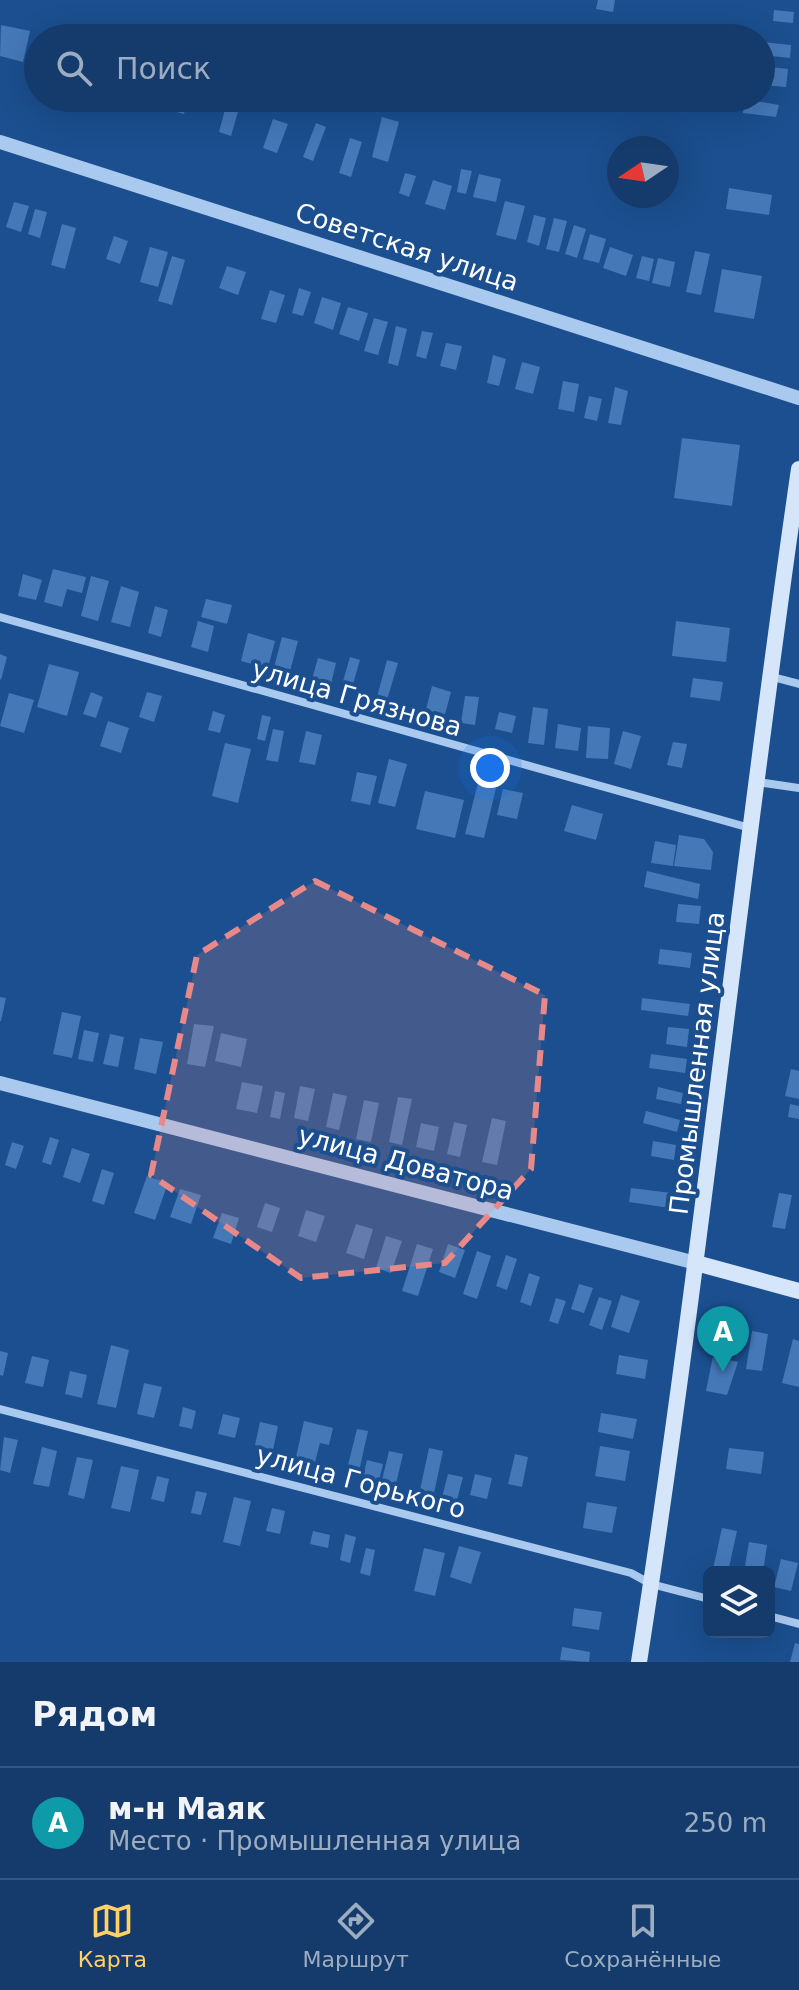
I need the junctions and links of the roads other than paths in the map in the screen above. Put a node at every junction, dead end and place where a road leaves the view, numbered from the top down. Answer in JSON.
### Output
{"nodes":[{"id":1,"x":0,"y":142,"type":"edge"},
{"id":2,"x":799,"y":398,"type":"edge"},
{"id":3,"x":799,"y":469,"type":"edge"},
{"id":4,"x":0,"y":617,"type":"edge"},
{"id":5,"x":769,"y":676,"type":"junction"},
{"id":6,"x":799,"y":684,"type":"edge"},
{"id":7,"x":758,"y":782,"type":"junction"},
{"id":8,"x":799,"y":788,"type":"edge"},
{"id":9,"x":751,"y":828,"type":"junction"},
{"id":10,"x":0,"y":1083,"type":"edge"},
{"id":11,"x":696,"y":1263,"type":"junction"},
{"id":12,"x":799,"y":1291,"type":"edge"},
{"id":13,"x":0,"y":1409,"type":"edge"},
{"id":14,"x":651,"y":1584,"type":"junction"},
{"id":15,"x":703,"y":1597,"type":"edge"},
{"id":16,"x":775,"y":1618,"type":"edge"},
{"id":17,"x":799,"y":1624,"type":"edge"},
{"id":18,"x":639,"y":1662,"type":"edge"}],
"edges":[{"from":1,"to":2,"type":"street","name":"Советская улица"},
{"from":3,"to":5,"type":"main road","name":"Промышленная улица"},
{"from":4,"to":9,"type":"street","name":"улица Грязнова"},
{"from":5,"to":6,"type":"street"},
{"from":5,"to":7,"type":"main road","name":"Промышленная улица"},
{"from":7,"to":8,"type":"street"},
{"from":7,"to":9,"type":"main road","name":"Промышленная улица"},
{"from":9,"to":11,"type":"main road","name":"Промышленная улица"},
{"from":10,"to":11,"type":"street","name":"улица Доватора"},
{"from":11,"to":12,"type":"main road","name":"улица Доватора"},
{"from":11,"to":14,"type":"main road","name":"Промышленная улица"},
{"from":13,"to":14,"type":"street","name":"улица Горького"},
{"from":14,"to":15,"type":"street","name":"улица Горького"},
{"from":14,"to":18,"type":"main road","name":"Промышленная улица"},
{"from":16,"to":17,"type":"street"}]}
